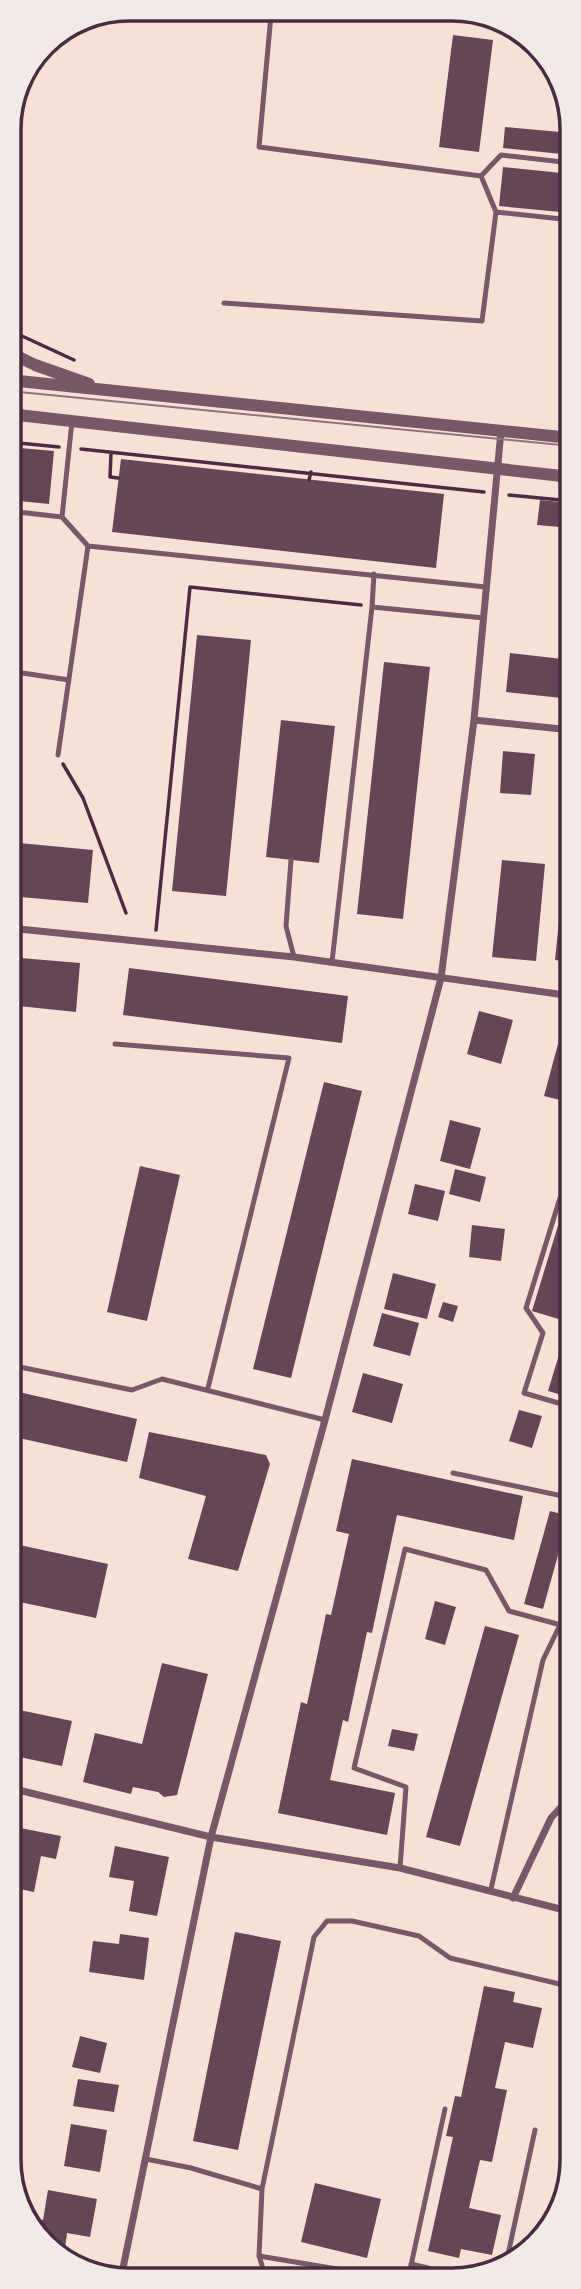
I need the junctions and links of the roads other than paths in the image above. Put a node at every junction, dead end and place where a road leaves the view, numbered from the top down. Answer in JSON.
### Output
{"nodes":[{"id":1,"x":270,"y":21,"type":"edge"},
{"id":2,"x":560,"y":162,"type":"edge"},
{"id":3,"x":481,"y":176,"type":"junction"},
{"id":4,"x":496,"y":212,"type":"junction"},
{"id":5,"x":560,"y":219,"type":"edge"},
{"id":6,"x":224,"y":303,"type":"dead end"},
{"id":7,"x":21,"y":358,"type":"edge"},
{"id":8,"x":21,"y":381,"type":"edge"},
{"id":9,"x":109,"y":391,"type":"junction"},
{"id":10,"x":21,"y":415,"type":"edge"},
{"id":11,"x":72,"y":421,"type":"junction"},
{"id":12,"x":501,"y":430,"type":"junction"},
{"id":13,"x":560,"y":437,"type":"edge"},
{"id":14,"x":498,"y":469,"type":"junction"},
{"id":15,"x":560,"y":476,"type":"edge"},
{"id":16,"x":21,"y":512,"type":"edge"},
{"id":17,"x":62,"y":517,"type":"junction"},
{"id":18,"x":88,"y":546,"type":"junction"},
{"id":19,"x":374,"y":574,"type":"junction"},
{"id":20,"x":486,"y":587,"type":"junction"},
{"id":21,"x":372,"y":607,"type":"junction"},
{"id":22,"x":484,"y":618,"type":"junction"},
{"id":23,"x":21,"y":673,"type":"edge"},
{"id":24,"x":69,"y":680,"type":"junction"},
{"id":25,"x":474,"y":720,"type":"junction"},
{"id":26,"x":560,"y":729,"type":"edge"},
{"id":27,"x":58,"y":755,"type":"road end"},
{"id":28,"x":291,"y":860,"type":"dead end"},
{"id":29,"x":21,"y":929,"type":"edge"},
{"id":30,"x":294,"y":957,"type":"junction"},
{"id":31,"x":332,"y":962,"type":"junction"},
{"id":32,"x":441,"y":978,"type":"junction"},
{"id":33,"x":560,"y":994,"type":"edge"},
{"id":34,"x":115,"y":1044,"type":"dead end"},
{"id":35,"x":560,"y":1201,"type":"edge"},
{"id":36,"x":21,"y":1367,"type":"edge"},
{"id":37,"x":208,"y":1388,"type":"junction"},
{"id":38,"x":560,"y":1404,"type":"edge"},
{"id":39,"x":325,"y":1420,"type":"junction"},
{"id":40,"x":453,"y":1473,"type":"dead end"},
{"id":41,"x":560,"y":1495,"type":"edge"},
{"id":42,"x":560,"y":1625,"type":"edge"},
{"id":43,"x":560,"y":1627,"type":"edge"},
{"id":44,"x":21,"y":1791,"type":"edge"},
{"id":45,"x":560,"y":1808,"type":"edge"},
{"id":46,"x":211,"y":1838,"type":"junction"},
{"id":47,"x":400,"y":1868,"type":"junction"},
{"id":48,"x":491,"y":1889,"type":"junction"},
{"id":49,"x":513,"y":1898,"type":"junction"},
{"id":50,"x":560,"y":1909,"type":"edge"},
{"id":51,"x":560,"y":1984,"type":"edge"},
{"id":52,"x":445,"y":2109,"type":"dead end"},
{"id":53,"x":535,"y":2130,"type":"dead end"},
{"id":54,"x":146,"y":2159,"type":"junction"},
{"id":55,"x":262,"y":2189,"type":"junction"},
{"id":56,"x":508,"y":2252,"type":"edge"},
{"id":57,"x":259,"y":2256,"type":"junction"},
{"id":58,"x":411,"y":2264,"type":"junction"},
{"id":59,"x":123,"y":2267,"type":"edge"},
{"id":60,"x":263,"y":2268,"type":"edge"},
{"id":61,"x":331,"y":2268,"type":"edge"},
{"id":62,"x":410,"y":2268,"type":"edge"},
{"id":63,"x":428,"y":2268,"type":"edge"}],
"edges":[{"from":1,"to":3,"type":"lane"},
{"from":2,"to":3,"type":"lane"},
{"from":3,"to":4,"type":"lane"},
{"from":4,"to":5,"type":"lane"},
{"from":4,"to":6,"type":"lane"},
{"from":7,"to":9,"type":"street"},
{"from":8,"to":9,"type":"street"},
{"from":9,"to":12,"type":"street"},
{"from":10,"to":11,"type":"street"},
{"from":11,"to":14,"type":"street"},
{"from":11,"to":17,"type":"lane"},
{"from":12,"to":13,"type":"street"},
{"from":12,"to":14,"type":"street"},
{"from":14,"to":15,"type":"street"},
{"from":14,"to":20,"type":"street"},
{"from":16,"to":17,"type":"lane"},
{"from":17,"to":18,"type":"lane"},
{"from":18,"to":19,"type":"lane"},
{"from":18,"to":24,"type":"lane"},
{"from":19,"to":20,"type":"lane"},
{"from":19,"to":21,"type":"lane"},
{"from":20,"to":22,"type":"street"},
{"from":21,"to":22,"type":"lane"},
{"from":21,"to":31,"type":"lane"},
{"from":22,"to":25,"type":"street"},
{"from":23,"to":24,"type":"lane"},
{"from":24,"to":27,"type":"lane"},
{"from":25,"to":26,"type":"street"},
{"from":25,"to":32,"type":"street"},
{"from":28,"to":30,"type":"lane"},
{"from":29,"to":30,"type":"street"},
{"from":30,"to":31,"type":"street"},
{"from":31,"to":32,"type":"street"},
{"from":32,"to":33,"type":"street"},
{"from":32,"to":39,"type":"street"},
{"from":34,"to":37,"type":"lane"},
{"from":35,"to":38,"type":"lane"},
{"from":36,"to":37,"type":"lane"},
{"from":37,"to":39,"type":"lane"},
{"from":39,"to":46,"type":"street"},
{"from":40,"to":41,"type":"lane"},
{"from":42,"to":47,"type":"lane"},
{"from":43,"to":48,"type":"lane"},
{"from":44,"to":46,"type":"street"},
{"from":45,"to":49,"type":"street"},
{"from":46,"to":47,"type":"street"},
{"from":46,"to":54,"type":"street"},
{"from":47,"to":48,"type":"street"},
{"from":48,"to":49,"type":"street"},
{"from":49,"to":50,"type":"street"},
{"from":51,"to":55,"type":"lane"},
{"from":52,"to":58,"type":"lane"},
{"from":53,"to":56,"type":"lane"},
{"from":54,"to":55,"type":"lane"},
{"from":54,"to":59,"type":"street"},
{"from":55,"to":57,"type":"lane"},
{"from":57,"to":60,"type":"lane"},
{"from":57,"to":61,"type":"lane"},
{"from":58,"to":62,"type":"lane"},
{"from":58,"to":63,"type":"lane"}]}
